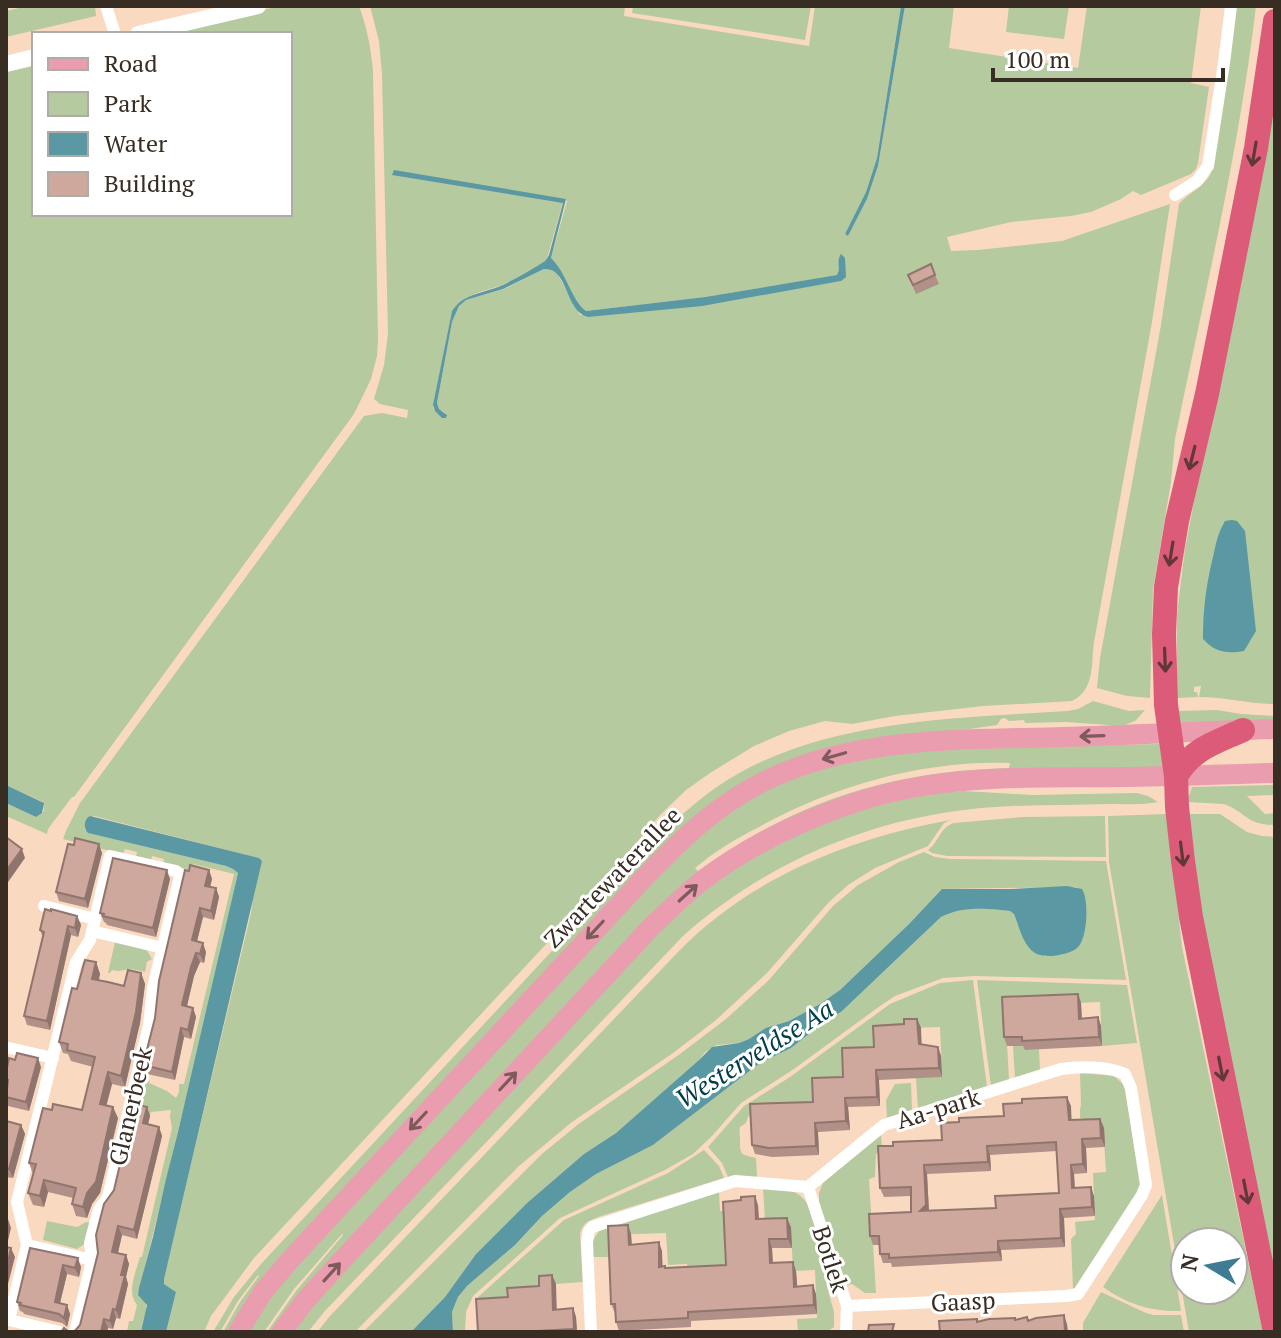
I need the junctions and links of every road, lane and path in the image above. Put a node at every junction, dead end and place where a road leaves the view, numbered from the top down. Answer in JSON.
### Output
{"nodes":[{"id":1,"x":106,"y":6,"type":"edge"},
{"id":2,"x":258,"y":6,"type":"edge"},
{"id":3,"x":1231,"y":6,"type":"edge"},
{"id":4,"x":1275,"y":21,"type":"edge"},
{"id":5,"x":114,"y":32,"type":"edge"},
{"id":6,"x":147,"y":32,"type":"edge"},
{"id":7,"x":32,"y":58,"type":"edge"},
{"id":8,"x":6,"y":64,"type":"edge"},
{"id":9,"x":1175,"y":195,"type":"dead end"},
{"id":10,"x":1275,"y":729,"type":"edge"},
{"id":11,"x":1243,"y":730,"type":"junction"},
{"id":12,"x":1170,"y":732,"type":"junction"},
{"id":13,"x":1275,"y":773,"type":"edge"},
{"id":14,"x":1176,"y":776,"type":"junction"},
{"id":15,"x":44,"y":906,"type":"edge"},
{"id":16,"x":94,"y":925,"type":"junction"},
{"id":17,"x":163,"y":948,"type":"junction"},
{"id":18,"x":9,"y":1048,"type":"dead end"},
{"id":19,"x":53,"y":1058,"type":"junction"},
{"id":20,"x":808,"y":1187,"type":"junction"},
{"id":21,"x":12,"y":1201,"type":"edge"},
{"id":22,"x":27,"y":1245,"type":"junction"},
{"id":23,"x":92,"y":1260,"type":"junction"},
{"id":24,"x":1078,"y":1294,"type":"joint"},
{"id":25,"x":847,"y":1306,"type":"junction"},
{"id":26,"x":8,"y":1311,"type":"edge"},
{"id":27,"x":60,"y":1332,"type":"edge"},
{"id":28,"x":75,"y":1332,"type":"edge"},
{"id":29,"x":238,"y":1332,"type":"edge"},
{"id":30,"x":282,"y":1332,"type":"edge"},
{"id":31,"x":591,"y":1332,"type":"edge"},
{"id":32,"x":846,"y":1332,"type":"edge"},
{"id":33,"x":1275,"y":1332,"type":"edge"}],
"edges":[{"from":1,"to":5,"type":"street"},
{"from":2,"to":6,"type":"street"},
{"from":3,"to":9,"type":"street"},
{"from":4,"to":12,"type":"highway","one_way":true},
{"from":7,"to":8,"type":"street"},
{"from":10,"to":11,"type":"main road","name":"Zwartewaterallee"},
{"from":11,"to":12,"type":"main road","name":"Zwartewaterallee"},
{"from":11,"to":14,"type":"highway"},
{"from":12,"to":14,"type":"highway"},
{"from":12,"to":29,"type":"main road","name":"Zwartewaterallee","one_way":true},
{"from":13,"to":14,"type":"main road"},
{"from":30,"to":14,"type":"main road","one_way":true},
{"from":14,"to":33,"type":"highway","one_way":true},
{"from":15,"to":16,"type":"street"},
{"from":16,"to":17,"type":"street"},
{"from":16,"to":17,"type":"street","name":"Glanerbeek"},
{"from":16,"to":19,"type":"street","name":"Glanerbeek"},
{"from":17,"to":23,"type":"street","name":"Glanerbeek"},
{"from":18,"to":19,"type":"street"},
{"from":19,"to":21,"type":"street","name":"Glanerbeek"},
{"from":20,"to":24,"type":"street","name":"Aa-park"},
{"from":20,"to":25,"type":"street","name":"Botlek"},
{"from":20,"to":31,"type":"street"},
{"from":21,"to":22,"type":"street","name":"Glanerbeek"},
{"from":22,"to":23,"type":"street"},
{"from":22,"to":26,"type":"street","name":"Glanerbeek"},
{"from":23,"to":28,"type":"street","name":"Glanerbeek"},
{"from":24,"to":25,"type":"street","name":"Gaasp"},
{"from":25,"to":32,"type":"street","name":"Botlek"},
{"from":26,"to":27,"type":"street","name":"Glanerbeek"}]}
